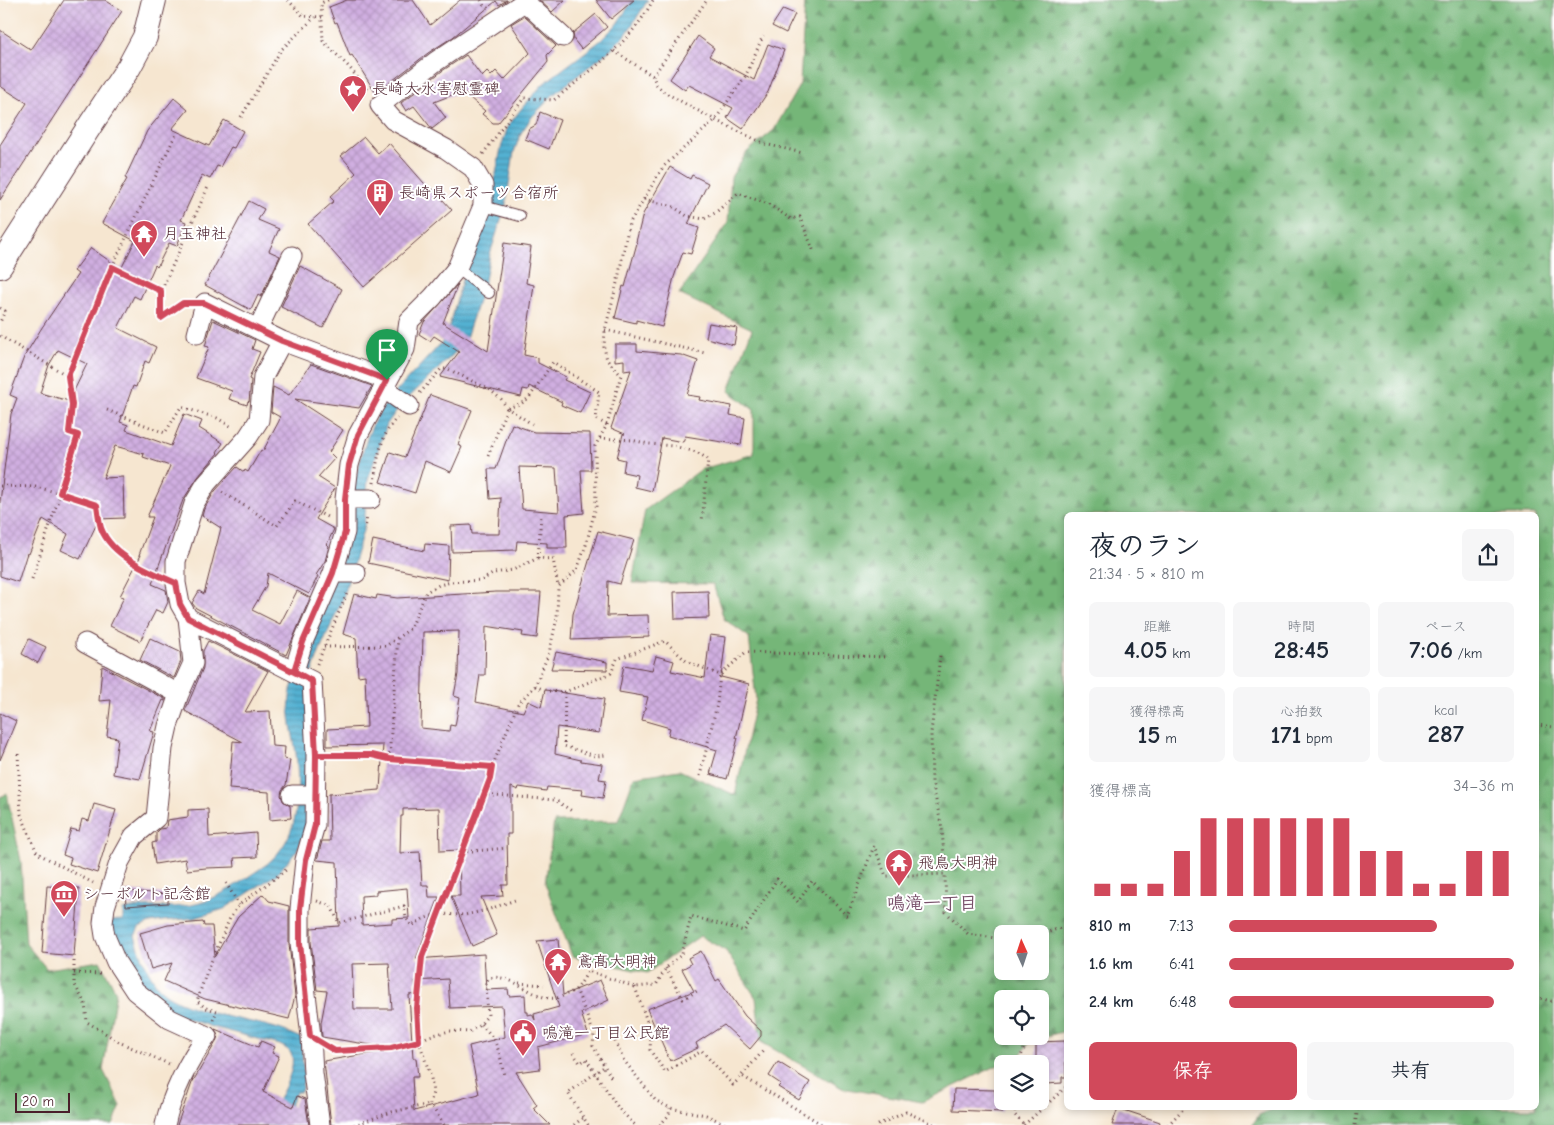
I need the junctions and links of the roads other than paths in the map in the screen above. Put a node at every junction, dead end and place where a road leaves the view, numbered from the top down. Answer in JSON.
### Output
{"nodes":[{"id":1,"x":154,"y":0,"type":"edge"},
{"id":2,"x":526,"y":1,"type":"edge"},
{"id":3,"x":562,"y":37,"type":"dead end"},
{"id":4,"x":482,"y":206,"type":"junction"},
{"id":5,"x":520,"y":216,"type":"dead end"},
{"id":6,"x":292,"y":256,"type":"dead end"},
{"id":7,"x":0,"y":266,"type":"edge"},
{"id":8,"x":457,"y":268,"type":"junction"},
{"id":9,"x":489,"y":293,"type":"dead end"},
{"id":10,"x":258,"y":329,"type":"junction"},
{"id":11,"x":197,"y":334,"type":"dead end"},
{"id":12,"x":282,"y":341,"type":"junction"},
{"id":13,"x":388,"y":388,"type":"junction"},
{"id":14,"x":409,"y":406,"type":"dead end"},
{"id":15,"x":345,"y":499,"type":"junction"},
{"id":16,"x":371,"y":499,"type":"dead end"},
{"id":17,"x":333,"y":573,"type":"junction"},
{"id":18,"x":356,"y":573,"type":"dead end"},
{"id":19,"x":188,"y":618,"type":"junction"},
{"id":20,"x":85,"y":642,"type":"dead end"},
{"id":21,"x":294,"y":671,"type":"junction"},
{"id":22,"x":179,"y":694,"type":"junction"},
{"id":23,"x":292,"y":795,"type":"dead end"},
{"id":24,"x":315,"y":795,"type":"junction"},
{"id":25,"x":165,"y":1125,"type":"edge"},
{"id":26,"x":320,"y":1125,"type":"edge"}],
"edges":[{"from":1,"to":7,"type":"street"},
{"from":2,"to":3,"type":"street"},
{"from":2,"to":4,"type":"street"},
{"from":4,"to":5,"type":"lane"},
{"from":4,"to":8,"type":"street"},
{"from":6,"to":10,"type":"street"},
{"from":8,"to":9,"type":"lane"},
{"from":8,"to":13,"type":"street"},
{"from":10,"to":11,"type":"street"},
{"from":10,"to":12,"type":"street"},
{"from":12,"to":13,"type":"street"},
{"from":12,"to":19,"type":"street"},
{"from":13,"to":14,"type":"street"},
{"from":13,"to":15,"type":"street"},
{"from":15,"to":16,"type":"street"},
{"from":15,"to":17,"type":"street"},
{"from":17,"to":18,"type":"street"},
{"from":17,"to":21,"type":"street"},
{"from":19,"to":21,"type":"street"},
{"from":19,"to":22,"type":"street"},
{"from":20,"to":22,"type":"street"},
{"from":21,"to":24,"type":"street"},
{"from":22,"to":25,"type":"street"},
{"from":23,"to":24,"type":"street"},
{"from":24,"to":26,"type":"street"}]}
